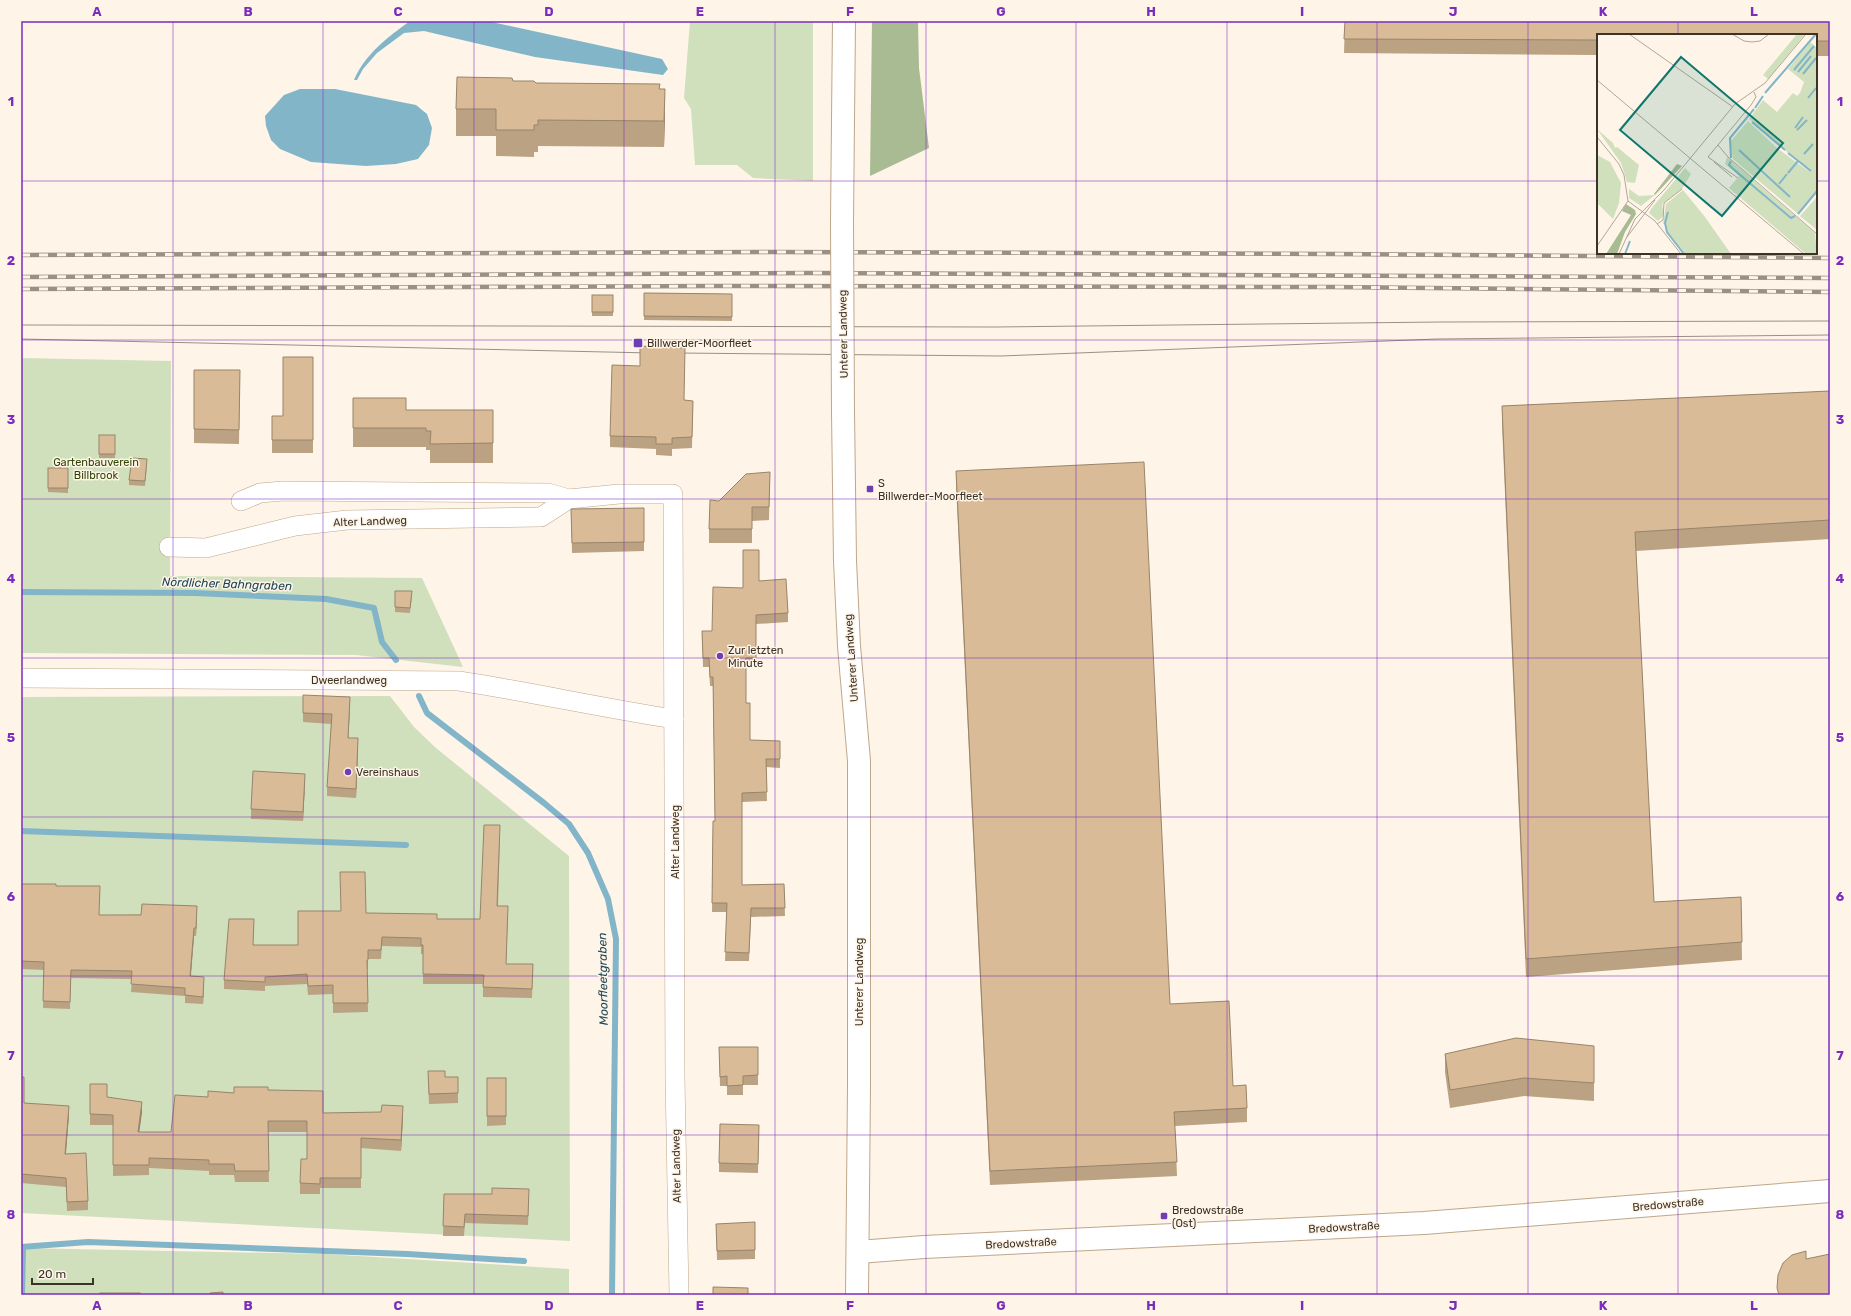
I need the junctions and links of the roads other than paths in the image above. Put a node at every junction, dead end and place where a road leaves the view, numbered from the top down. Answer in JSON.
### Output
{"nodes":[{"id":1,"x":844,"y":21,"type":"edge"},
{"id":2,"x":569,"y":499,"type":"junction"},
{"id":3,"x":241,"y":501,"type":"dead end"},
{"id":4,"x":169,"y":547,"type":"dead end"},
{"id":5,"x":21,"y":678,"type":"edge"},
{"id":6,"x":674,"y":718,"type":"junction"},
{"id":7,"x":1830,"y":1191,"type":"edge"},
{"id":8,"x":858,"y":1252,"type":"junction"},
{"id":9,"x":679,"y":1295,"type":"edge"},
{"id":10,"x":857,"y":1295,"type":"edge"}],
"edges":[{"from":1,"to":8,"type":"main road","name":"Unterer Landweg","bridge":true},
{"from":2,"to":3,"type":"street","name":"Alter Landweg"},
{"from":2,"to":4,"type":"street","name":"Alter Landweg"},
{"from":2,"to":6,"type":"street","name":"Alter Landweg"},
{"from":5,"to":6,"type":"street","name":"Dweerlandweg"},
{"from":6,"to":9,"type":"street","name":"Alter Landweg"},
{"from":7,"to":8,"type":"main road","name":"Bredowstraße"},
{"from":8,"to":10,"type":"main road","name":"Unterer Landweg"}]}
